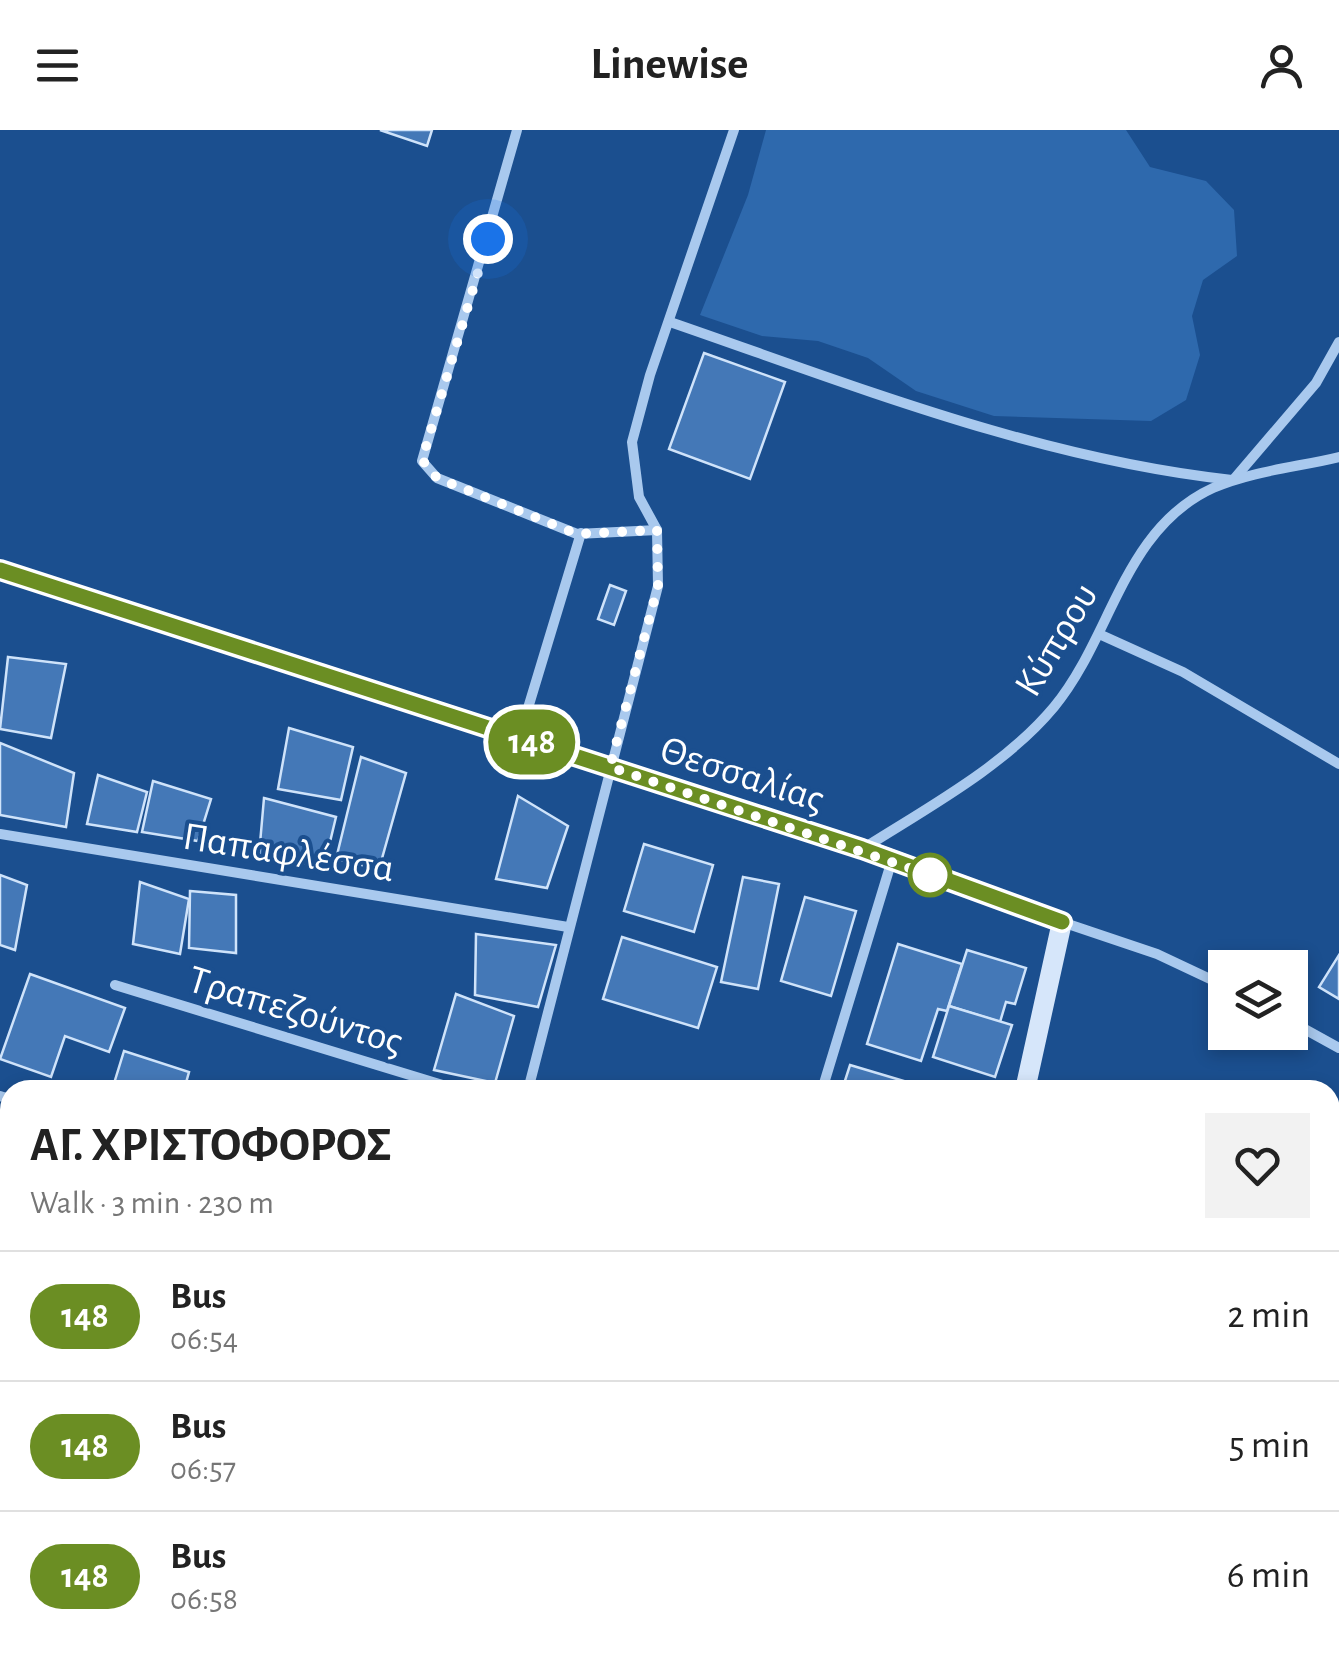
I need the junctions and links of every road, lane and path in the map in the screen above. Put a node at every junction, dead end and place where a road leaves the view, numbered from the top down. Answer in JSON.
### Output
{"nodes":[{"id":1,"x":517,"y":130,"type":"edge"},
{"id":2,"x":734,"y":130,"type":"edge"},
{"id":3,"x":670,"y":322,"type":"junction"},
{"id":4,"x":1339,"y":342,"type":"edge"},
{"id":5,"x":1339,"y":457,"type":"edge"},
{"id":6,"x":1233,"y":480,"type":"junction"},
{"id":7,"x":657,"y":530,"type":"junction"},
{"id":8,"x":580,"y":533,"type":"junction"},
{"id":9,"x":0,"y":570,"type":"edge"},
{"id":10,"x":1099,"y":634,"type":"junction"},
{"id":11,"x":528,"y":708,"type":"dead end"},
{"id":12,"x":1339,"y":764,"type":"edge"},
{"id":13,"x":610,"y":767,"type":"junction"},
{"id":14,"x":0,"y":834,"type":"edge"},
{"id":15,"x":862,"y":849,"type":"junction"},
{"id":16,"x":892,"y":860,"type":"junction"},
{"id":17,"x":1062,"y":922,"type":"junction"},
{"id":18,"x":568,"y":927,"type":"junction"},
{"id":19,"x":1208,"y":978,"type":"edge"},
{"id":20,"x":115,"y":985,"type":"dead end"},
{"id":21,"x":1308,"y":1031,"type":"edge"},
{"id":22,"x":1339,"y":1048,"type":"edge"},
{"id":23,"x":427,"y":1080,"type":"edge"},
{"id":24,"x":530,"y":1080,"type":"edge"},
{"id":25,"x":825,"y":1080,"type":"edge"},
{"id":26,"x":1027,"y":1080,"type":"edge"}],
"edges":[{"from":1,"to":8,"type":"street"},
{"from":2,"to":3,"type":"street"},
{"from":3,"to":6,"type":"street"},
{"from":3,"to":7,"type":"street"},
{"from":4,"to":6,"type":"street"},
{"from":5,"to":6,"type":"street"},
{"from":6,"to":10,"type":"street","name":"Κύπρου"},
{"from":7,"to":8,"type":"street"},
{"from":7,"to":13,"type":"street"},
{"from":8,"to":11,"type":"street"},
{"from":9,"to":13,"type":"street","name":"Θεσσαλίας"},
{"from":10,"to":12,"type":"street"},
{"from":10,"to":15,"type":"street","name":"Κύπρου"},
{"from":13,"to":15,"type":"street","name":"Θεσσαλίας"},
{"from":13,"to":18,"type":"street"},
{"from":14,"to":18,"type":"street","name":"Παπαφλέσσα"},
{"from":15,"to":16,"type":"street","name":"Θεσσαλίας"},
{"from":16,"to":17,"type":"street","name":"Θεσσαλίας"},
{"from":16,"to":25,"type":"street"},
{"from":17,"to":19,"type":"street"},
{"from":17,"to":26,"type":"street"},
{"from":18,"to":24,"type":"street"},
{"from":20,"to":23,"type":"street","name":"Τραπεζούντος"},
{"from":21,"to":22,"type":"street"}]}
